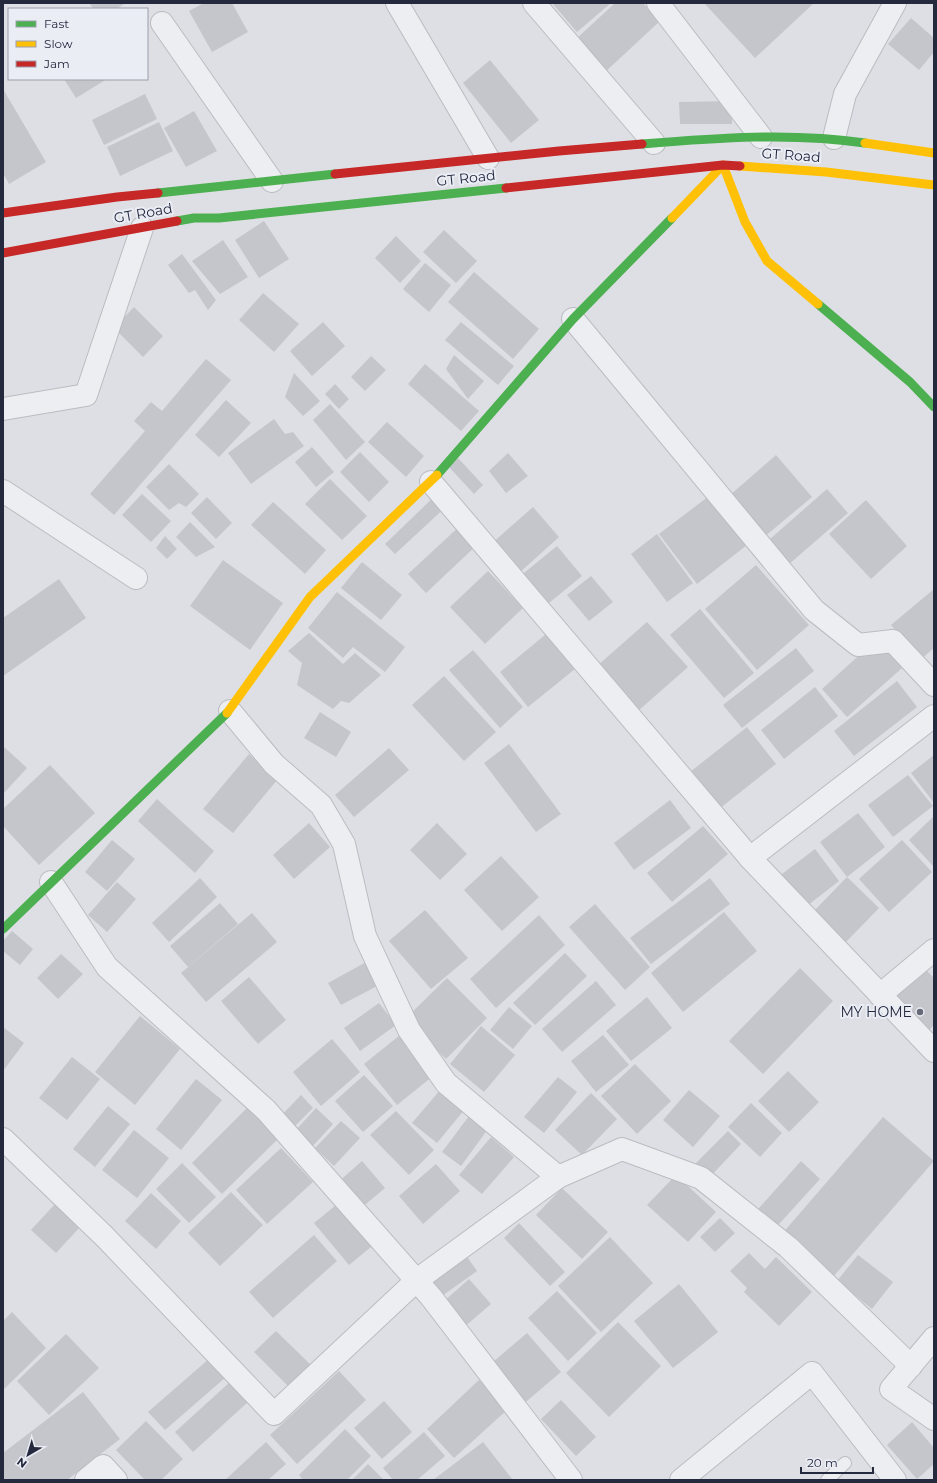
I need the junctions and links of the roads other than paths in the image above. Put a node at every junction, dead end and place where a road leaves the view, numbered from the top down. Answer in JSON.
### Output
{"nodes":[{"id":1,"x":397,"y":3,"type":"edge"},
{"id":2,"x":534,"y":3,"type":"edge"},
{"id":3,"x":658,"y":3,"type":"edge"},
{"id":4,"x":895,"y":3,"type":"edge"},
{"id":5,"x":162,"y":23,"type":"dead end"},
{"id":6,"x":761,"y":137,"type":"junction"},
{"id":7,"x":834,"y":138,"type":"junction"},
{"id":8,"x":654,"y":143,"type":"junction"},
{"id":9,"x":934,"y":153,"type":"edge"},
{"id":10,"x":488,"y":158,"type":"junction"},
{"id":11,"x":723,"y":165,"type":"junction"},
{"id":12,"x":272,"y":181,"type":"junction"},
{"id":13,"x":934,"y":185,"type":"edge"},
{"id":14,"x":3,"y":213,"type":"edge"},
{"id":15,"x":142,"y":228,"type":"junction"},
{"id":16,"x":3,"y":253,"type":"edge"},
{"id":17,"x":573,"y":319,"type":"junction"},
{"id":18,"x":934,"y":408,"type":"edge"},
{"id":19,"x":3,"y":409,"type":"edge"},
{"id":20,"x":431,"y":482,"type":"junction"},
{"id":21,"x":3,"y":491,"type":"edge"},
{"id":22,"x":136,"y":578,"type":"dead end"},
{"id":23,"x":934,"y":685,"type":"edge"},
{"id":24,"x":230,"y":711,"type":"junction"},
{"id":25,"x":934,"y":716,"type":"edge"},
{"id":26,"x":750,"y":858,"type":"junction"},
{"id":27,"x":51,"y":882,"type":"junction"},
{"id":28,"x":3,"y":929,"type":"edge"},
{"id":29,"x":934,"y":950,"type":"edge"},
{"id":30,"x":880,"y":995,"type":"junction"},
{"id":31,"x":934,"y":1051,"type":"edge"},
{"id":32,"x":3,"y":1138,"type":"edge"},
{"id":33,"x":558,"y":1177,"type":"junction"},
{"id":34,"x":417,"y":1280,"type":"junction"},
{"id":35,"x":934,"y":1338,"type":"edge"},
{"id":36,"x":911,"y":1366,"type":"junction"},
{"id":37,"x":934,"y":1419,"type":"edge"},
{"id":38,"x":845,"y":1463,"type":"dead end"},
{"id":39,"x":86,"y":1480,"type":"edge"},
{"id":40,"x":116,"y":1480,"type":"edge"},
{"id":41,"x":571,"y":1480,"type":"edge"},
{"id":42,"x":681,"y":1480,"type":"edge"},
{"id":43,"x":827,"y":1480,"type":"edge"},
{"id":44,"x":895,"y":1480,"type":"edge"}],
"edges":[{"from":1,"to":10,"type":"street"},
{"from":2,"to":8,"type":"street"},
{"from":3,"to":6,"type":"street"},
{"from":4,"to":7,"type":"street"},
{"from":5,"to":12,"type":"street"},
{"from":6,"to":7,"type":"main road"},
{"from":6,"to":8,"type":"main road"},
{"from":7,"to":9,"type":"main road"},
{"from":8,"to":10,"type":"main road"},
{"from":10,"to":12,"type":"main road"},
{"from":11,"to":13,"type":"main road","name":"GT Road"},
{"from":11,"to":15,"type":"main road","name":"GT Road"},
{"from":11,"to":17,"type":"main road"},
{"from":11,"to":18,"type":"main road"},
{"from":12,"to":14,"type":"main road"},
{"from":15,"to":16,"type":"main road","name":"GT Road"},
{"from":15,"to":19,"type":"street"},
{"from":17,"to":20,"type":"main road"},
{"from":17,"to":23,"type":"street"},
{"from":20,"to":24,"type":"main road"},
{"from":20,"to":26,"type":"street"},
{"from":21,"to":22,"type":"street"},
{"from":24,"to":27,"type":"main road"},
{"from":24,"to":33,"type":"street"},
{"from":25,"to":26,"type":"street"},
{"from":26,"to":30,"type":"street"},
{"from":27,"to":28,"type":"main road"},
{"from":27,"to":34,"type":"street"},
{"from":29,"to":30,"type":"street"},
{"from":30,"to":31,"type":"street"},
{"from":32,"to":34,"type":"street"},
{"from":33,"to":34,"type":"street"},
{"from":33,"to":36,"type":"street"},
{"from":34,"to":41,"type":"street"},
{"from":35,"to":36,"type":"street"},
{"from":36,"to":37,"type":"street"},
{"from":38,"to":43,"type":"lane"},
{"from":39,"to":40,"type":"street"},
{"from":42,"to":44,"type":"street"}]}
